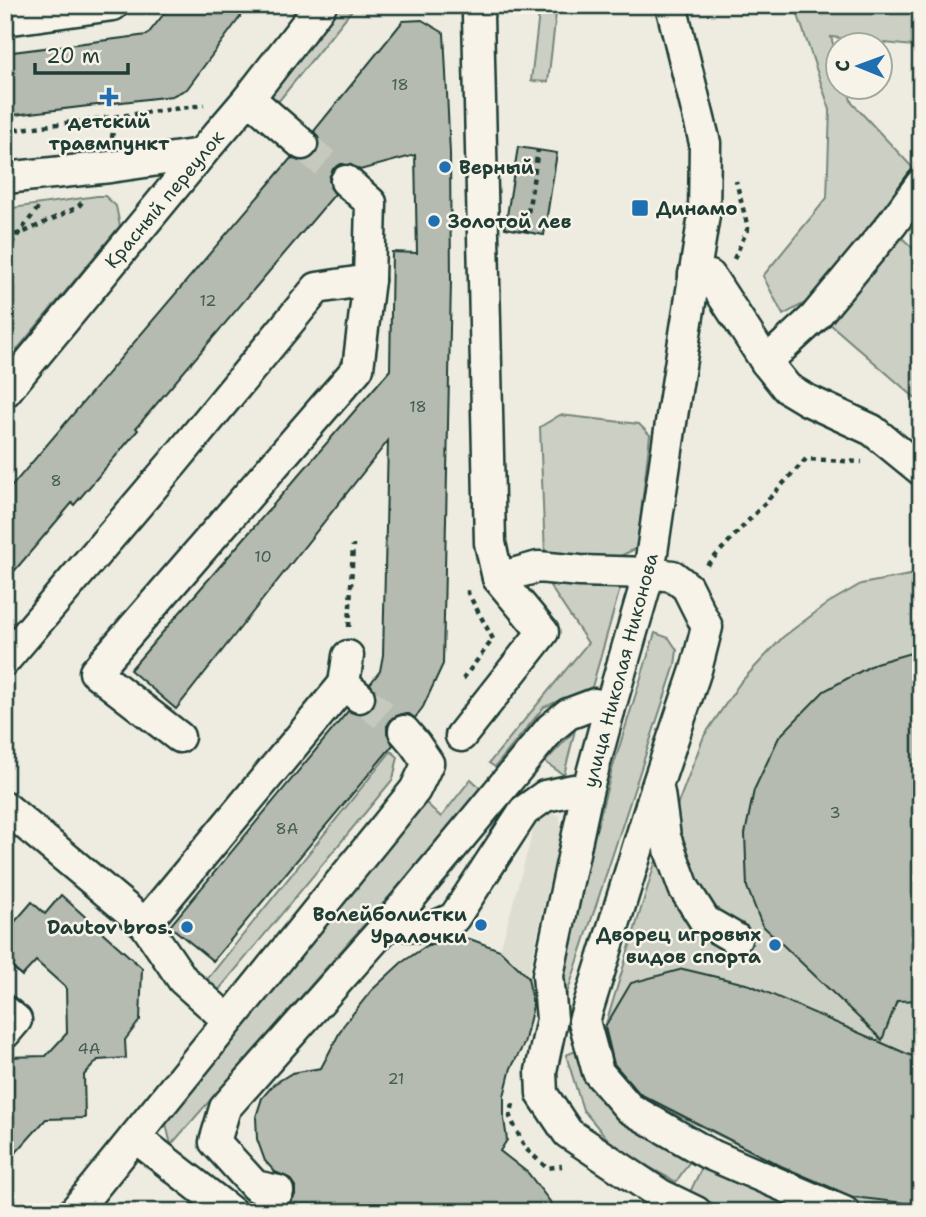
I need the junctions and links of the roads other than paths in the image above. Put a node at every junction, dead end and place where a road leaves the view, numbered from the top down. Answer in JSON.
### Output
{"nodes":[{"id":1,"x":113,"y":5,"type":"edge"},
{"id":2,"x":481,"y":5,"type":"edge"},
{"id":3,"x":671,"y":5,"type":"edge"},
{"id":4,"x":319,"y":6,"type":"edge"},
{"id":5,"x":5,"y":20,"type":"edge"},
{"id":6,"x":249,"y":98,"type":"junction"},
{"id":7,"x":302,"y":144,"type":"tunnel mouth"},
{"id":8,"x":201,"y":154,"type":"junction"},
{"id":9,"x":5,"y":178,"type":"edge"},
{"id":10,"x":346,"y":181,"type":"tunnel mouth"},
{"id":11,"x":921,"y":184,"type":"edge"},
{"id":12,"x":694,"y":274,"type":"junction"},
{"id":13,"x":369,"y":281,"type":"junction"},
{"id":14,"x":766,"y":362,"type":"junction"},
{"id":15,"x":5,"y":392,"type":"edge"},
{"id":16,"x":921,"y":470,"type":"edge"},
{"id":17,"x":649,"y":573,"type":"junction"},
{"id":18,"x":498,"y":578,"type":"junction"},
{"id":19,"x":5,"y":660,"type":"edge"},
{"id":20,"x":351,"y":679,"type":"road end"},
{"id":21,"x":609,"y":710,"type":"junction"},
{"id":22,"x":404,"y":731,"type":"tunnel mouth"},
{"id":23,"x":461,"y":736,"type":"dead end"},
{"id":24,"x":178,"y":737,"type":"dead end"},
{"id":25,"x":657,"y":786,"type":"junction"},
{"id":26,"x":587,"y":792,"type":"junction"},
{"id":27,"x":6,"y":810,"type":"edge"},
{"id":28,"x":395,"y":916,"type":"junction"},
{"id":29,"x":145,"y":923,"type":"junction"},
{"id":30,"x":736,"y":940,"type":"dead end"},
{"id":31,"x":5,"y":1010,"type":"edge"},
{"id":32,"x":228,"y":1020,"type":"junction"},
{"id":33,"x":5,"y":1033,"type":"edge"},
{"id":34,"x":135,"y":1137,"type":"junction"},
{"id":35,"x":215,"y":1142,"type":"junction"},
{"id":36,"x":189,"y":1180,"type":"junction"},
{"id":37,"x":278,"y":1191,"type":"dead end"},
{"id":38,"x":655,"y":1203,"type":"edge"},
{"id":39,"x":74,"y":1212,"type":"edge"},
{"id":40,"x":231,"y":1212,"type":"edge"},
{"id":41,"x":696,"y":1212,"type":"edge"},
{"id":42,"x":844,"y":1212,"type":"edge"}],
"edges":[{"from":1,"to":5,"type":"street"},
{"from":2,"to":18,"type":"street"},
{"from":3,"to":12,"type":"street","name":"улица Николая Никонова"},
{"from":4,"to":6,"type":"street","name":"Красный переулок"},
{"from":6,"to":7,"type":"street"},
{"from":6,"to":8,"type":"street","name":"Красный переулок"},
{"from":8,"to":9,"type":"street"},
{"from":8,"to":15,"type":"street","name":"Красный переулок"},
{"from":10,"to":13,"type":"street"},
{"from":11,"to":14,"type":"street"},
{"from":12,"to":14,"type":"street"},
{"from":12,"to":17,"type":"street","name":"улица Николая Никонова"},
{"from":13,"to":19,"type":"street"},
{"from":13,"to":24,"type":"street"},
{"from":14,"to":16,"type":"street"},
{"from":17,"to":18,"type":"street"},
{"from":17,"to":21,"type":"street","name":"улица Николая Никонова"},
{"from":17,"to":25,"type":"street"},
{"from":18,"to":23,"type":"street"},
{"from":20,"to":29,"type":"street"},
{"from":21,"to":26,"type":"street","name":"улица Николая Никонова"},
{"from":21,"to":28,"type":"street"},
{"from":22,"to":32,"type":"street"},
{"from":25,"to":30,"type":"street"},
{"from":25,"to":42,"type":"street"},
{"from":26,"to":28,"type":"street"},
{"from":26,"to":38,"type":"street","name":"улица Николая Никонова"},
{"from":27,"to":29,"type":"street"},
{"from":28,"to":35,"type":"street"},
{"from":29,"to":32,"type":"street"},
{"from":31,"to":33,"type":"street"},
{"from":32,"to":34,"type":"street"},
{"from":34,"to":36,"type":"street"},
{"from":34,"to":39,"type":"street"},
{"from":35,"to":36,"type":"street"},
{"from":35,"to":37,"type":"street"},
{"from":36,"to":40,"type":"street"},
{"from":38,"to":41,"type":"street","name":"улица Николая Никонова"}]}
